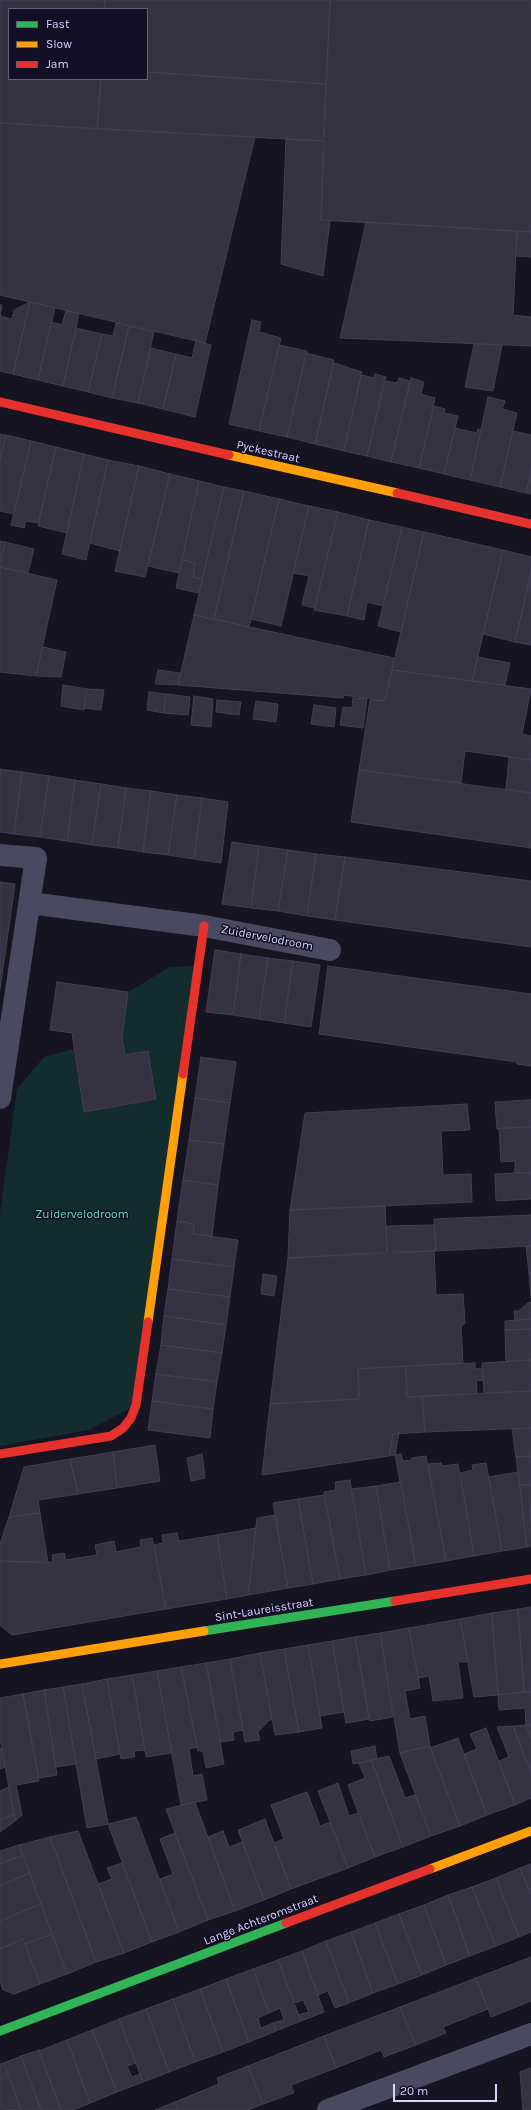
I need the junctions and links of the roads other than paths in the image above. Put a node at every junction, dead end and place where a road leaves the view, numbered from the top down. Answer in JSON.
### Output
{"nodes":[{"id":1,"x":0,"y":402,"type":"edge"},
{"id":2,"x":531,"y":524,"type":"edge"},
{"id":3,"x":0,"y":855,"type":"edge"},
{"id":4,"x":30,"y":903,"type":"junction"},
{"id":5,"x":204,"y":926,"type":"junction"},
{"id":6,"x":330,"y":950,"type":"dead end"},
{"id":7,"x":0,"y":1098,"type":"edge"},
{"id":8,"x":0,"y":1454,"type":"edge"},
{"id":9,"x":531,"y":1579,"type":"edge"},
{"id":10,"x":0,"y":1664,"type":"edge"},
{"id":11,"x":531,"y":1831,"type":"edge"},
{"id":12,"x":0,"y":2031,"type":"edge"},
{"id":13,"x":531,"y":2034,"type":"edge"},
{"id":14,"x":328,"y":2110,"type":"edge"}],
"edges":[{"from":1,"to":2,"type":"street","name":"Pyckestraat"},
{"from":3,"to":4,"type":"street"},
{"from":4,"to":5,"type":"street","name":"Zuidervelodroom"},
{"from":4,"to":7,"type":"street"},
{"from":5,"to":6,"type":"street","name":"Zuidervelodroom"},
{"from":5,"to":8,"type":"street","name":"Zuidervelodroom"},
{"from":9,"to":10,"type":"street","name":"Sint-Laureisstraat"},
{"from":11,"to":12,"type":"street","name":"Lange Achteromstraat"},
{"from":13,"to":14,"type":"street"}]}
